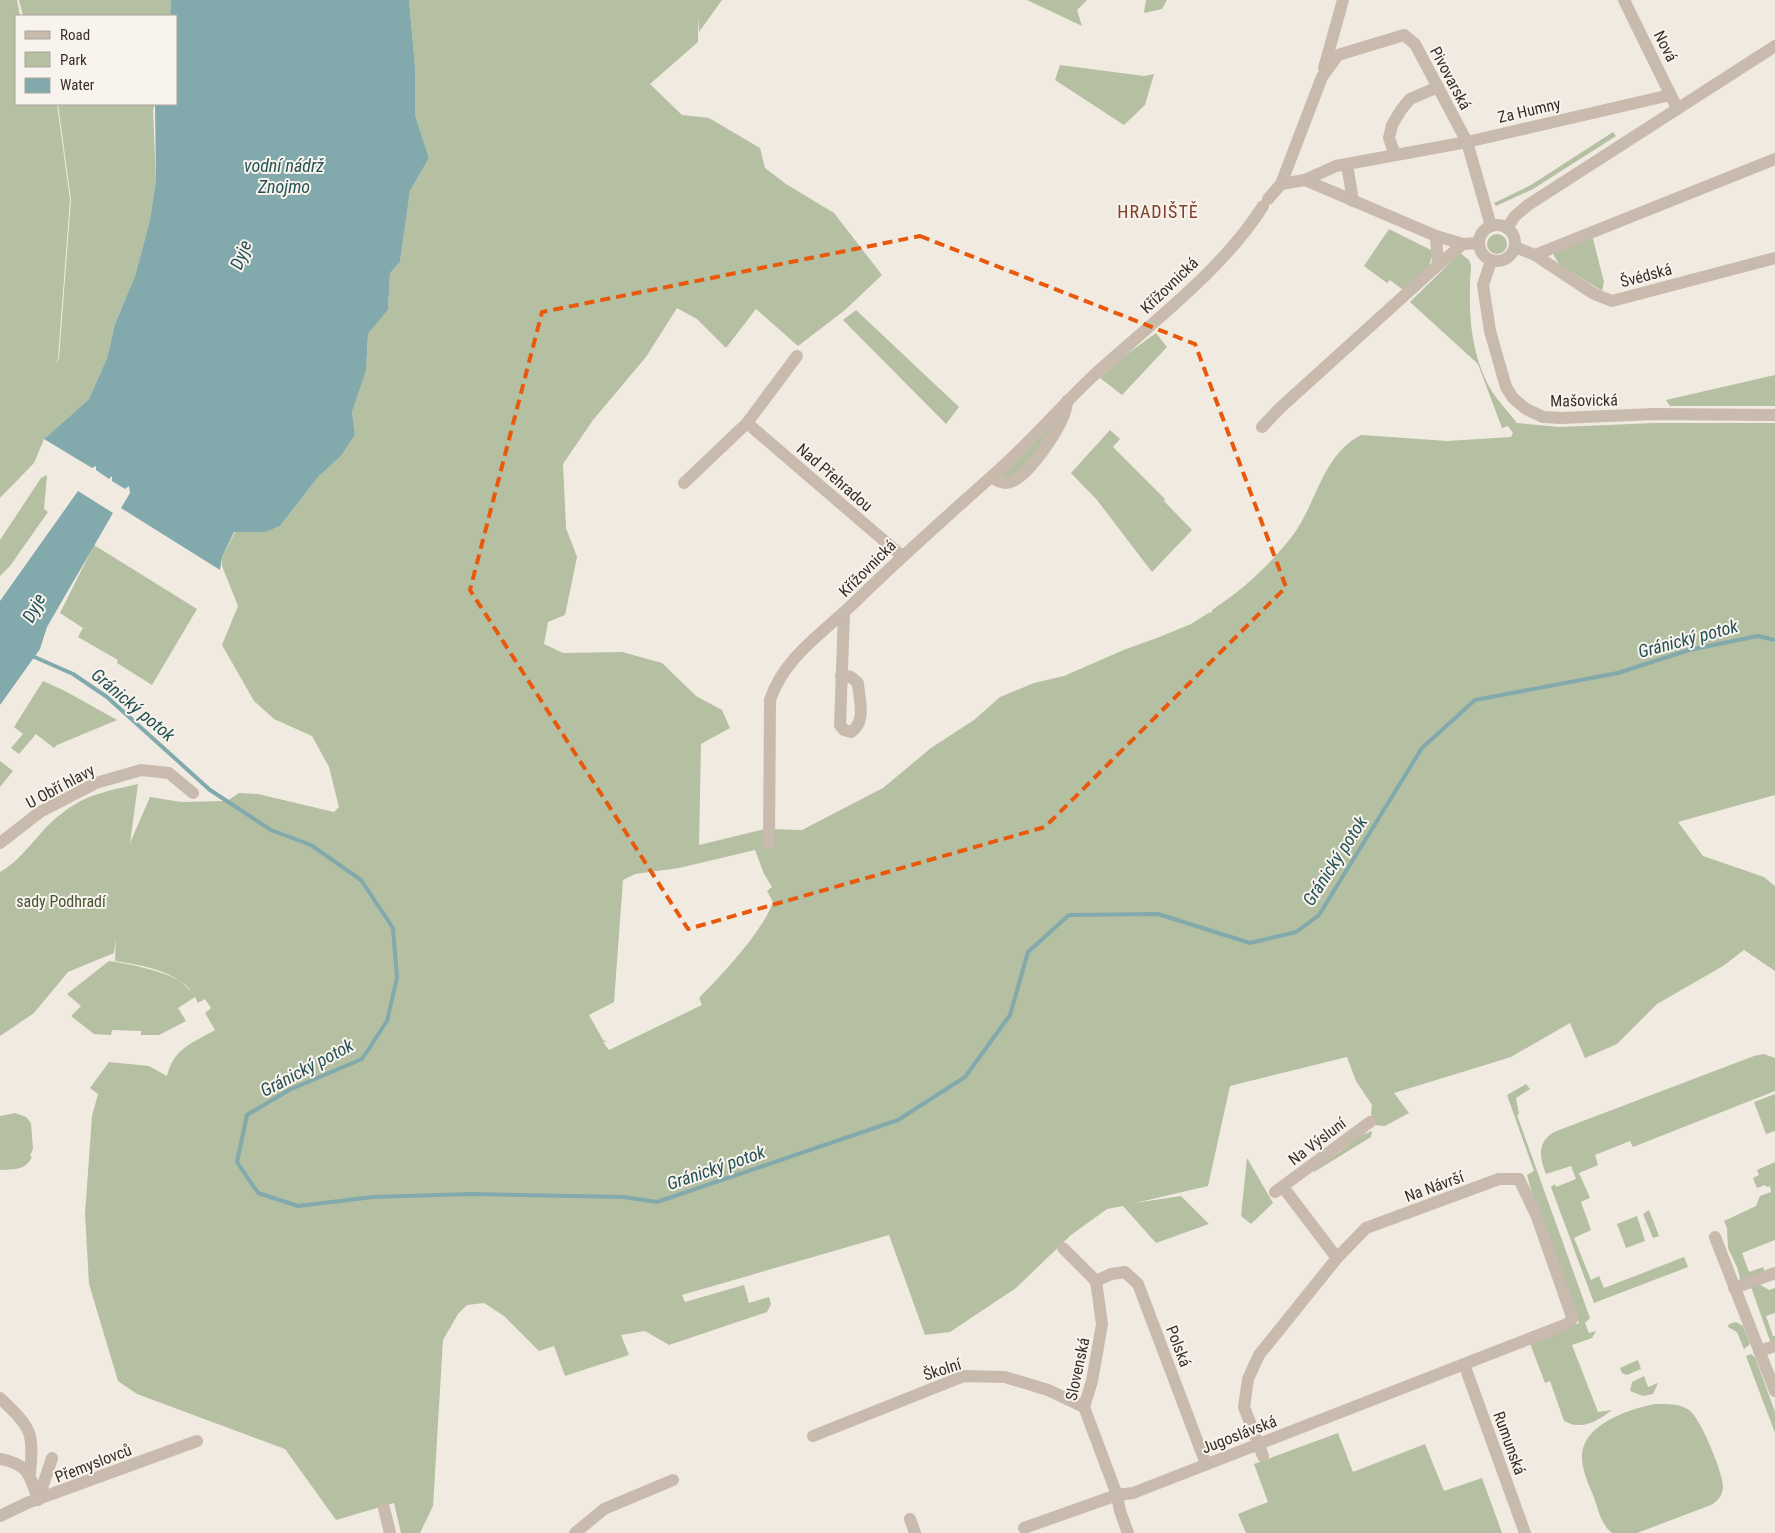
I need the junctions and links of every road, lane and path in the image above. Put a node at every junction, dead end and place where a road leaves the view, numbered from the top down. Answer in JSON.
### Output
{"nodes":[{"id":1,"x":1343,"y":0,"type":"edge"},
{"id":2,"x":1624,"y":0,"type":"edge"},
{"id":3,"x":1772,"y":52,"type":"edge"},
{"id":4,"x":1322,"y":77,"type":"junction"},
{"id":5,"x":1438,"y":87,"type":"junction"},
{"id":6,"x":1670,"y":96,"type":"junction"},
{"id":7,"x":1677,"y":108,"type":"junction"},
{"id":8,"x":1467,"y":142,"type":"junction"},
{"id":9,"x":1395,"y":155,"type":"junction"},
{"id":10,"x":1775,"y":159,"type":"edge"},
{"id":11,"x":1347,"y":165,"type":"junction"},
{"id":12,"x":1305,"y":180,"type":"junction"},
{"id":13,"x":1281,"y":184,"type":"junction"},
{"id":14,"x":1353,"y":201,"type":"junction"},
{"id":15,"x":1491,"y":226,"type":"junction"},
{"id":16,"x":1507,"y":228,"type":"junction"},
{"id":17,"x":1436,"y":236,"type":"junction"},
{"id":18,"x":1479,"y":243,"type":"junction"},
{"id":19,"x":1464,"y":244,"type":"junction"},
{"id":20,"x":1516,"y":247,"type":"junction"},
{"id":21,"x":1535,"y":255,"type":"junction"},
{"id":22,"x":1775,"y":258,"type":"edge"},
{"id":23,"x":1491,"y":261,"type":"junction"},
{"id":24,"x":1438,"y":265,"type":"junction"},
{"id":25,"x":797,"y":356,"type":"dead end"},
{"id":26,"x":1068,"y":402,"type":"junction"},
{"id":27,"x":1775,"y":415,"type":"edge"},
{"id":28,"x":747,"y":423,"type":"junction"},
{"id":29,"x":1262,"y":427,"type":"dead end"},
{"id":30,"x":992,"y":477,"type":"junction"},
{"id":31,"x":684,"y":483,"type":"dead end"},
{"id":32,"x":902,"y":556,"type":"junction"},
{"id":33,"x":844,"y":613,"type":"junction"},
{"id":34,"x":841,"y":675,"type":"dead end"},
{"id":35,"x":193,"y":793,"type":"dead end"},
{"id":36,"x":0,"y":843,"type":"edge"},
{"id":37,"x":769,"y":844,"type":"dead end"},
{"id":38,"x":1370,"y":1122,"type":"dead end"},
{"id":39,"x":1715,"y":1237,"type":"dead end"},
{"id":40,"x":1063,"y":1248,"type":"dead end"},
{"id":41,"x":1337,"y":1258,"type":"junction"},
{"id":42,"x":1775,"y":1273,"type":"edge"},
{"id":43,"x":1096,"y":1281,"type":"junction"},
{"id":44,"x":1734,"y":1288,"type":"junction"},
{"id":45,"x":1775,"y":1346,"type":"edge"},
{"id":46,"x":1759,"y":1351,"type":"junction"},
{"id":47,"x":1464,"y":1364,"type":"junction"},
{"id":48,"x":1775,"y":1391,"type":"edge"},
{"id":49,"x":0,"y":1398,"type":"edge"},
{"id":50,"x":1084,"y":1407,"type":"junction"},
{"id":51,"x":813,"y":1436,"type":"dead end"},
{"id":52,"x":197,"y":1440,"type":"dead end"},
{"id":53,"x":1261,"y":1451,"type":"junction"},
{"id":54,"x":52,"y":1458,"type":"dead end"},
{"id":55,"x":0,"y":1459,"type":"edge"},
{"id":56,"x":1206,"y":1464,"type":"junction"},
{"id":57,"x":30,"y":1474,"type":"junction"},
{"id":58,"x":673,"y":1480,"type":"dead end"},
{"id":59,"x":1117,"y":1495,"type":"junction"},
{"id":60,"x":38,"y":1500,"type":"junction"},
{"id":61,"x":384,"y":1508,"type":"dead end"},
{"id":62,"x":0,"y":1516,"type":"edge"},
{"id":63,"x":910,"y":1519,"type":"dead end"},
{"id":64,"x":1024,"y":1528,"type":"dead end"},
{"id":65,"x":390,"y":1533,"type":"edge"},
{"id":66,"x":575,"y":1533,"type":"edge"},
{"id":67,"x":915,"y":1533,"type":"edge"},
{"id":68,"x":1128,"y":1533,"type":"edge"},
{"id":69,"x":1525,"y":1533,"type":"edge"}],
"edges":[{"from":1,"to":4,"type":"street"},
{"from":2,"to":6,"type":"street","name":"Nová"},
{"from":3,"to":7,"type":"street"},
{"from":4,"to":5,"type":"street","name":"Pivovarská"},
{"from":4,"to":13,"type":"street","name":"Pivovarská"},
{"from":5,"to":8,"type":"street","name":"Pivovarská"},
{"from":5,"to":9,"type":"street"},
{"from":6,"to":7,"type":"street","name":"Nová"},
{"from":6,"to":8,"type":"street","name":"Za Humny"},
{"from":7,"to":16,"type":"street"},
{"from":8,"to":9,"type":"street","name":"Za Humny"},
{"from":8,"to":15,"type":"street","name":"Pivovarská"},
{"from":9,"to":11,"type":"street","name":"Za Humny"},
{"from":10,"to":21,"type":"street"},
{"from":11,"to":12,"type":"street","name":"Za Humny"},
{"from":11,"to":14,"type":"street"},
{"from":12,"to":13,"type":"street"},
{"from":12,"to":14,"type":"street"},
{"from":13,"to":26,"type":"street","name":"Křížovnická"},
{"from":14,"to":17,"type":"street"},
{"from":15,"to":16,"type":"street"},
{"from":15,"to":18,"type":"street"},
{"from":16,"to":20,"type":"street"},
{"from":17,"to":19,"type":"street"},
{"from":17,"to":24,"type":"street"},
{"from":18,"to":19,"type":"street"},
{"from":18,"to":23,"type":"street"},
{"from":19,"to":24,"type":"street"},
{"from":20,"to":21,"type":"street","name":"Švédská"},
{"from":20,"to":23,"type":"street"},
{"from":21,"to":22,"type":"street","name":"Švédská"},
{"from":23,"to":27,"type":"street","name":"Mašovická"},
{"from":24,"to":29,"type":"street"},
{"from":25,"to":28,"type":"street"},
{"from":26,"to":30,"type":"street","name":"Křížovnická"},
{"from":26,"to":30,"type":"street","name":"Křížovnická"},
{"from":28,"to":31,"type":"street"},
{"from":28,"to":32,"type":"street","name":"Nad Přehradou"},
{"from":30,"to":32,"type":"street","name":"Křížovnická"},
{"from":32,"to":33,"type":"street","name":"Křížovnická"},
{"from":33,"to":34,"type":"street"},
{"from":33,"to":37,"type":"street","name":"Křížovnická"},
{"from":35,"to":36,"type":"street","name":"U Obří hlavy"},
{"from":38,"to":41,"type":"street","name":"Na Výsluní"},
{"from":39,"to":44,"type":"street"},
{"from":40,"to":43,"type":"street"},
{"from":41,"to":47,"type":"street","name":"Na Návrší"},
{"from":41,"to":53,"type":"street","name":"Na Návrší"},
{"from":42,"to":44,"type":"street"},
{"from":43,"to":50,"type":"street","name":"Slovenská"},
{"from":43,"to":56,"type":"street","name":"Polská"},
{"from":44,"to":46,"type":"street"},
{"from":45,"to":46,"type":"street"},
{"from":46,"to":48,"type":"street"},
{"from":47,"to":53,"type":"street","name":"Jugoslávská"},
{"from":47,"to":69,"type":"street","name":"Rumunská"},
{"from":49,"to":57,"type":"street"},
{"from":50,"to":51,"type":"street","name":"Školní"},
{"from":50,"to":59,"type":"street","name":"Slovenská"},
{"from":52,"to":60,"type":"street","name":"Přemyslovců"},
{"from":53,"to":56,"type":"street","name":"Jugoslávská"},
{"from":54,"to":60,"type":"street"},
{"from":55,"to":57,"type":"street"},
{"from":56,"to":59,"type":"street","name":"Jugoslávská"},
{"from":57,"to":60,"type":"street"},
{"from":58,"to":66,"type":"street"},
{"from":59,"to":64,"type":"street","name":"Jugoslávská"},
{"from":59,"to":68,"type":"street","name":"Slovenská"},
{"from":60,"to":62,"type":"street","name":"Přemyslovců"},
{"from":61,"to":65,"type":"street"},
{"from":63,"to":67,"type":"street"}]}
